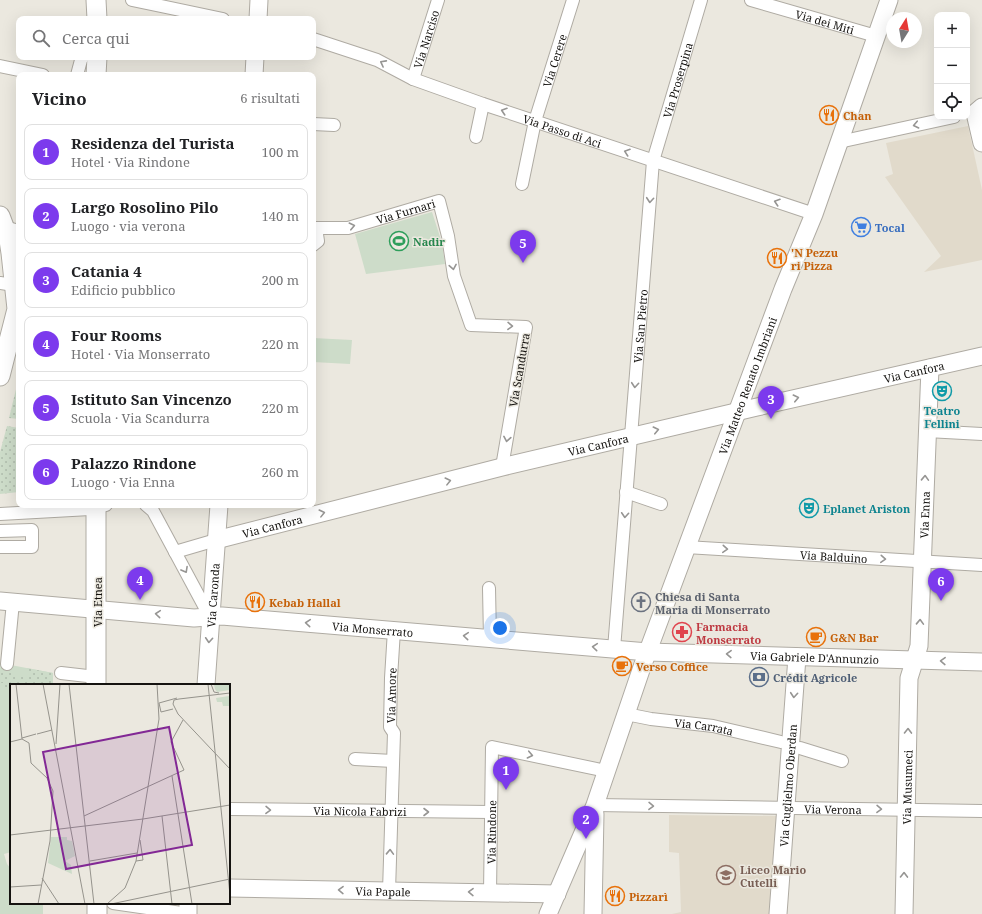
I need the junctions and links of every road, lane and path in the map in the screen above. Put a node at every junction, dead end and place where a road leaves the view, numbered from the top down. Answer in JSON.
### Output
{"nodes":[{"id":1,"x":96,"y":0,"type":"edge"},
{"id":2,"x":132,"y":0,"type":"edge"},
{"id":3,"x":259,"y":0,"type":"edge"},
{"id":4,"x":438,"y":0,"type":"edge"},
{"id":5,"x":573,"y":0,"type":"edge"},
{"id":6,"x":701,"y":0,"type":"edge"},
{"id":7,"x":751,"y":0,"type":"edge"},
{"id":8,"x":889,"y":0,"type":"edge"},
{"id":9,"x":97,"y":16,"type":"edge"},
{"id":10,"x":208,"y":16,"type":"edge"},
{"id":11,"x":258,"y":16,"type":"edge"},
{"id":12,"x":876,"y":36,"type":"junction"},
{"id":13,"x":316,"y":40,"type":"edge"},
{"id":14,"x":81,"y":60,"type":"edge"},
{"id":15,"x":96,"y":60,"type":"edge"},
{"id":16,"x":255,"y":60,"type":"edge"},
{"id":17,"x":0,"y":66,"type":"edge"},
{"id":18,"x":29,"y":72,"type":"edge"},
{"id":19,"x":78,"y":72,"type":"edge"},
{"id":20,"x":96,"y":72,"type":"edge"},
{"id":21,"x":254,"y":72,"type":"edge"},
{"id":22,"x":413,"y":79,"type":"junction"},
{"id":23,"x":483,"y":104,"type":"junction"},
{"id":24,"x":975,"y":111,"type":"edge"},
{"id":25,"x":940,"y":120,"type":"edge"},
{"id":26,"x":535,"y":121,"type":"junction"},
{"id":27,"x":316,"y":124,"type":"edge"},
{"id":28,"x":334,"y":125,"type":"dead end"},
{"id":29,"x":476,"y":137,"type":"dead end"},
{"id":30,"x":839,"y":142,"type":"junction"},
{"id":31,"x":982,"y":143,"type":"edge"},
{"id":32,"x":653,"y":161,"type":"junction"},
{"id":33,"x":522,"y":184,"type":"dead end"},
{"id":34,"x":814,"y":214,"type":"junction"},
{"id":35,"x":316,"y":228,"type":"edge"},
{"id":36,"x":6,"y":231,"type":"edge"},
{"id":37,"x":12,"y":279,"type":"edge"},
{"id":38,"x":471,"y":325,"type":"joint"},
{"id":39,"x":15,"y":332,"type":"edge"},
{"id":40,"x":982,"y":356,"type":"edge"},
{"id":41,"x":930,"y":368,"type":"junction"},
{"id":42,"x":0,"y":376,"type":"edge"},
{"id":43,"x":737,"y":412,"type":"junction"},
{"id":44,"x":927,"y":431,"type":"junction"},
{"id":45,"x":982,"y":434,"type":"edge"},
{"id":46,"x":631,"y":436,"type":"junction"},
{"id":47,"x":502,"y":467,"type":"junction"},
{"id":48,"x":626,"y":492,"type":"junction"},
{"id":49,"x":661,"y":504,"type":"dead end"},
{"id":50,"x":149,"y":508,"type":"edge"},
{"id":51,"x":219,"y":508,"type":"edge"},
{"id":52,"x":99,"y":509,"type":"edge"},
{"id":53,"x":32,"y":513,"type":"junction"},
{"id":54,"x":0,"y":514,"type":"edge"},
{"id":55,"x":32,"y":530,"type":"junction"},
{"id":56,"x":0,"y":531,"type":"edge"},
{"id":57,"x":216,"y":540,"type":"junction"},
{"id":58,"x":0,"y":547,"type":"edge"},
{"id":59,"x":686,"y":547,"type":"junction"},
{"id":60,"x":175,"y":552,"type":"junction"},
{"id":61,"x":922,"y":562,"type":"junction"},
{"id":62,"x":982,"y":565,"type":"edge"},
{"id":63,"x":489,"y":588,"type":"dead end"},
{"id":64,"x":6,"y":602,"type":"edge"},
{"id":65,"x":97,"y":609,"type":"junction"},
{"id":66,"x":210,"y":616,"type":"junction"},
{"id":67,"x":394,"y":630,"type":"junction"},
{"id":68,"x":490,"y":638,"type":"junction"},
{"id":69,"x":614,"y":648,"type":"junction"},
{"id":70,"x":648,"y":652,"type":"junction"},
{"id":71,"x":797,"y":656,"type":"junction"},
{"id":72,"x":914,"y":660,"type":"junction"},
{"id":73,"x":982,"y":662,"type":"edge"},
{"id":74,"x":7,"y":664,"type":"dead end"},
{"id":75,"x":61,"y":673,"type":"dead end"},
{"id":76,"x":96,"y":681,"type":"edge"},
{"id":77,"x":206,"y":684,"type":"edge"},
{"id":78,"x":626,"y":714,"type":"junction"},
{"id":79,"x":781,"y":742,"type":"dead end"},
{"id":80,"x":800,"y":748,"type":"dead end"},
{"id":81,"x":355,"y":758,"type":"dead end"},
{"id":82,"x":393,"y":761,"type":"junction"},
{"id":83,"x":842,"y":761,"type":"dead end"},
{"id":84,"x":606,"y":771,"type":"junction"},
{"id":85,"x":603,"y":805,"type":"junction"},
{"id":86,"x":786,"y":808,"type":"junction"},
{"id":87,"x":230,"y":809,"type":"edge"},
{"id":88,"x":906,"y":810,"type":"junction"},
{"id":89,"x":982,"y":811,"type":"edge"},
{"id":90,"x":392,"y":812,"type":"junction"},
{"id":91,"x":491,"y":812,"type":"junction"},
{"id":92,"x":573,"y":856,"type":"junction"},
{"id":93,"x":594,"y":863,"type":"junction"},
{"id":94,"x":230,"y":888,"type":"edge"},
{"id":95,"x":389,"y":891,"type":"junction"},
{"id":96,"x":490,"y":892,"type":"junction"},
{"id":97,"x":557,"y":894,"type":"junction"},
{"id":98,"x":120,"y":904,"type":"edge"},
{"id":99,"x":188,"y":914,"type":"edge"},
{"id":100,"x":548,"y":914,"type":"edge"},
{"id":101,"x":592,"y":914,"type":"edge"},
{"id":102,"x":778,"y":914,"type":"edge"},
{"id":103,"x":904,"y":914,"type":"edge"}],
"edges":[{"from":1,"to":9,"type":"main road"},
{"from":2,"to":10,"type":"street"},
{"from":3,"to":11,"type":"main road"},
{"from":4,"to":22,"type":"street","name":"Via Narciso"},
{"from":5,"to":26,"type":"street","name":"Via Cerere"},
{"from":6,"to":32,"type":"street","name":"Via Proserpina"},
{"from":7,"to":12,"type":"street","name":"Via dei Miti"},
{"from":8,"to":12,"type":"main road","name":"Via Matteo Renato Imbriani"},
{"from":12,"to":30,"type":"main road","name":"Via Matteo Renato Imbriani"},
{"from":22,"to":13,"type":"street","name":"Via Passo di Aci","one_way":true},
{"from":14,"to":19,"type":"street"},
{"from":15,"to":20,"type":"main road"},
{"from":16,"to":21,"type":"main road"},
{"from":17,"to":18,"type":"street"},
{"from":22,"to":23,"type":"street","name":"Via Passo di Aci"},
{"from":26,"to":23,"type":"street","name":"Via Passo di Aci","one_way":true},
{"from":23,"to":29,"type":"street"},
{"from":24,"to":31,"type":"main road"},
{"from":25,"to":30,"type":"street","one_way":true},
{"from":32,"to":26,"type":"street","name":"Via Passo di Aci","one_way":true},
{"from":26,"to":33,"type":"street","name":"Via Cerere"},
{"from":27,"to":28,"type":"street"},
{"from":30,"to":34,"type":"main road","name":"Via Matteo Renato Imbriani"},
{"from":34,"to":32,"type":"street","name":"Via Passo di Aci","one_way":true},
{"from":32,"to":46,"type":"street","name":"Via San Pietro","one_way":true},
{"from":34,"to":43,"type":"main road","name":"Via Matteo Renato Imbriani"},
{"from":35,"to":38,"type":"street","name":"Via Furnari","one_way":true},
{"from":36,"to":37,"type":"main road"},
{"from":37,"to":39,"type":"main road"},
{"from":38,"to":47,"type":"street","name":"Via Scandurra","one_way":true},
{"from":39,"to":42,"type":"main road"},
{"from":40,"to":41,"type":"main road","name":"Via Canfora"},
{"from":43,"to":41,"type":"main road","name":"Via Canfora","one_way":true},
{"from":41,"to":44,"type":"main road","name":"Via Enna"},
{"from":46,"to":43,"type":"main road","name":"Via Canfora","one_way":true},
{"from":43,"to":59,"type":"main road","name":"Via Matteo Renato Imbriani"},
{"from":44,"to":45,"type":"street"},
{"from":61,"to":44,"type":"main road","name":"Via Enna","one_way":true},
{"from":46,"to":47,"type":"main road","name":"Via Canfora"},
{"from":46,"to":48,"type":"street","name":"Via San Pietro"},
{"from":57,"to":47,"type":"main road","name":"Via Canfora","one_way":true},
{"from":48,"to":49,"type":"street"},
{"from":48,"to":69,"type":"street","name":"Via San Pietro","one_way":true},
{"from":50,"to":60,"type":"street"},
{"from":51,"to":57,"type":"main road","name":"Via Caronda"},
{"from":52,"to":53,"type":"street"},
{"from":52,"to":65,"type":"main road","name":"Via Etnea"},
{"from":53,"to":54,"type":"street"},
{"from":53,"to":55,"type":"street"},
{"from":55,"to":56,"type":"street"},
{"from":55,"to":58,"type":"street"},
{"from":57,"to":60,"type":"street"},
{"from":57,"to":66,"type":"main road","name":"Via Caronda"},
{"from":59,"to":61,"type":"street","name":"Via Balduino","one_way":true},
{"from":59,"to":70,"type":"main road","name":"Via Matteo Renato Imbriani"},
{"from":60,"to":66,"type":"street","one_way":true},
{"from":61,"to":62,"type":"street","name":"Via Balduino"},
{"from":72,"to":61,"type":"main road","name":"Via Enna","one_way":true},
{"from":63,"to":68,"type":"street"},
{"from":64,"to":65,"type":"main road","name":"Via Monserrato"},
{"from":64,"to":74,"type":"street"},
{"from":66,"to":65,"type":"main road","name":"Via Monserrato","one_way":true},
{"from":65,"to":76,"type":"main road","name":"Via Etnea"},
{"from":67,"to":66,"type":"main road","name":"Via Monserrato","one_way":true},
{"from":66,"to":77,"type":"main road","name":"Via Caronda","one_way":true},
{"from":68,"to":67,"type":"main road","name":"Via Monserrato","one_way":true},
{"from":67,"to":82,"type":"street","name":"Via Amore"},
{"from":69,"to":68,"type":"main road","name":"Via Monserrato","one_way":true},
{"from":69,"to":70,"type":"main road","name":"Via Monserrato"},
{"from":71,"to":70,"type":"main road","name":"Via Gabriele D'Annunzio","one_way":true},
{"from":70,"to":78,"type":"main road","name":"Via Matteo Renato Imbriani"},
{"from":71,"to":72,"type":"main road","name":"Via Gabriele D'Annunzio"},
{"from":71,"to":86,"type":"main road","name":"Via Guglielmo Oberdan","one_way":true},
{"from":73,"to":72,"type":"main road","name":"Via Gabriele D'Annunzio","one_way":true},
{"from":88,"to":72,"type":"main road","name":"Via Musumeci","one_way":true},
{"from":75,"to":76,"type":"street"},
{"from":78,"to":79,"type":"street","name":"Via Carrata"},
{"from":78,"to":84,"type":"main road","name":"Via Matteo Renato Imbriani"},
{"from":80,"to":83,"type":"street"},
{"from":81,"to":82,"type":"street"},
{"from":82,"to":90,"type":"street","name":"Via Amore"},
{"from":84,"to":85,"type":"main road","name":"Via Matteo Renato Imbriani"},
{"from":91,"to":84,"type":"street","name":"Via Rindone","one_way":true},
{"from":85,"to":86,"type":"street","name":"Via Verona","one_way":true},
{"from":85,"to":92,"type":"main road"},
{"from":85,"to":93,"type":"main road"},
{"from":86,"to":88,"type":"street","name":"Via Verona","one_way":true},
{"from":86,"to":102,"type":"main road","name":"Via Guglielmo Oberdan"},
{"from":87,"to":90,"type":"street","name":"Via Nicola Fabrizi","one_way":true},
{"from":88,"to":89,"type":"street","name":"Via Verona"},
{"from":103,"to":88,"type":"main road","name":"Via Musumeci","one_way":true},
{"from":90,"to":91,"type":"street","name":"Via Nicola Fabrizi","one_way":true},
{"from":95,"to":90,"type":"street","name":"Via Amore","one_way":true},
{"from":91,"to":96,"type":"street","name":"Via Rindone"},
{"from":92,"to":93,"type":"main road"},
{"from":92,"to":97,"type":"main road"},
{"from":93,"to":101,"type":"main road"},
{"from":95,"to":94,"type":"main road","name":"Via Papale","one_way":true},
{"from":96,"to":95,"type":"main road","name":"Via Papale","one_way":true},
{"from":96,"to":97,"type":"main road","name":"Via Papale"},
{"from":97,"to":100,"type":"main road"},
{"from":98,"to":99,"type":"street"}]}
